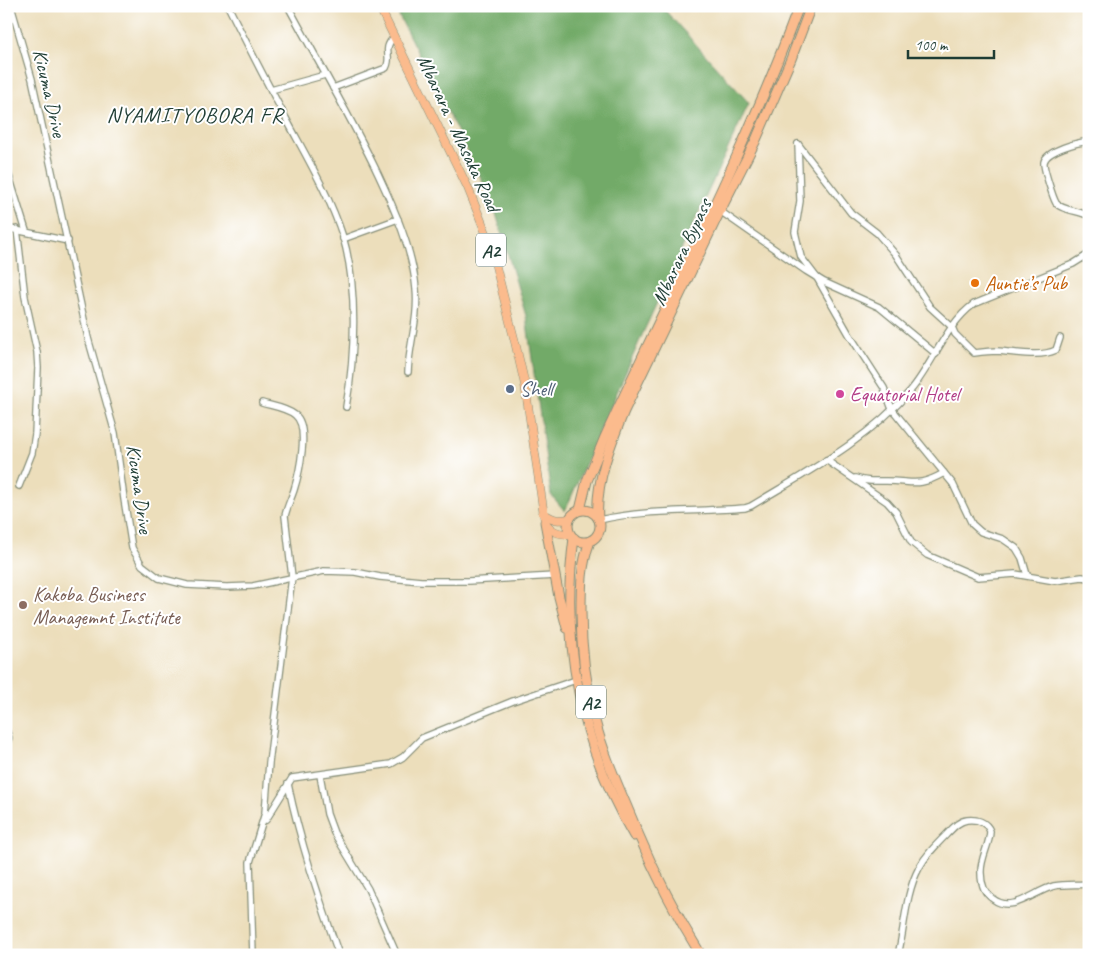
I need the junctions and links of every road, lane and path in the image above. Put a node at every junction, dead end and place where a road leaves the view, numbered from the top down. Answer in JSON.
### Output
{"nodes":[{"id":1,"x":11,"y":6,"type":"edge"},
{"id":2,"x":228,"y":6,"type":"edge"},
{"id":3,"x":288,"y":6,"type":"edge"},
{"id":4,"x":379,"y":6,"type":"edge"},
{"id":5,"x":800,"y":6,"type":"edge"},
{"id":6,"x":811,"y":6,"type":"edge"},
{"id":7,"x":394,"y":37,"type":"junction"},
{"id":8,"x":325,"y":75,"type":"junction"},
{"id":9,"x":333,"y":88,"type":"junction"},
{"id":10,"x":271,"y":90,"type":"junction"},
{"id":11,"x":1089,"y":142,"type":"edge"},
{"id":12,"x":6,"y":166,"type":"edge"},
{"id":13,"x":720,"y":211,"type":"junction"},
{"id":14,"x":1089,"y":216,"type":"edge"},
{"id":15,"x":398,"y":219,"type":"junction"},
{"id":16,"x":6,"y":228,"type":"edge"},
{"id":17,"x":17,"y":229,"type":"junction"},
{"id":18,"x":26,"y":231,"type":"junction"},
{"id":19,"x":343,"y":239,"type":"junction"},
{"id":20,"x":68,"y":241,"type":"junction"},
{"id":21,"x":1089,"y":254,"type":"edge"},
{"id":22,"x":817,"y":278,"type":"junction"},
{"id":23,"x":952,"y":327,"type":"junction"},
{"id":24,"x":1060,"y":338,"type":"dead end"},
{"id":25,"x":936,"y":354,"type":"junction"},
{"id":26,"x":408,"y":372,"type":"dead end"},
{"id":27,"x":262,"y":403,"type":"dead end"},
{"id":28,"x":346,"y":407,"type":"dead end"},
{"id":29,"x":892,"y":410,"type":"junction"},
{"id":30,"x":826,"y":460,"type":"junction"},
{"id":31,"x":944,"y":473,"type":"junction"},
{"id":32,"x":848,"y":476,"type":"junction"},
{"id":33,"x":19,"y":486,"type":"dead end"},
{"id":34,"x":580,"y":510,"type":"junction"},
{"id":35,"x":544,"y":517,"type":"junction"},
{"id":36,"x":570,"y":519,"type":"junction"},
{"id":37,"x":599,"y":519,"type":"junction"},
{"id":38,"x":572,"y":536,"type":"junction"},
{"id":39,"x":590,"y":541,"type":"junction"},
{"id":40,"x":1026,"y":575,"type":"junction"},
{"id":41,"x":555,"y":576,"type":"junction"},
{"id":42,"x":292,"y":577,"type":"junction"},
{"id":43,"x":1089,"y":578,"type":"edge"},
{"id":44,"x":570,"y":596,"type":"junction"},
{"id":45,"x":559,"y":597,"type":"junction"},
{"id":46,"x":572,"y":642,"type":"junction"},
{"id":47,"x":576,"y":680,"type":"junction"},
{"id":48,"x":6,"y":730,"type":"edge"},
{"id":49,"x":6,"y":744,"type":"edge"},
{"id":50,"x":320,"y":775,"type":"junction"},
{"id":51,"x":288,"y":784,"type":"junction"},
{"id":52,"x":263,"y":823,"type":"junction"},
{"id":53,"x":646,"y":855,"type":"junction"},
{"id":54,"x":1089,"y":884,"type":"edge"},
{"id":55,"x":254,"y":955,"type":"edge"},
{"id":56,"x":339,"y":955,"type":"edge"},
{"id":57,"x":397,"y":955,"type":"edge"},
{"id":58,"x":702,"y":955,"type":"edge"},
{"id":59,"x":898,"y":955,"type":"edge"}],
"edges":[{"from":1,"to":20,"type":"street","name":"Kicuma Drive"},
{"from":2,"to":10,"type":"street"},
{"from":3,"to":8,"type":"street"},
{"from":4,"to":7,"type":"main road","name":"Mbarara - Masaka Road","number":"A2"},
{"from":5,"to":34,"type":"highway","name":"Mbarara Bypass"},
{"from":6,"to":13,"type":"highway","name":"Mbarara Bypass"},
{"from":7,"to":9,"type":"street"},
{"from":7,"to":35,"type":"main road","name":"Mbarara - Masaka Road","number":"A2"},
{"from":8,"to":9,"type":"street"},
{"from":8,"to":10,"type":"street"},
{"from":9,"to":15,"type":"street"},
{"from":10,"to":19,"type":"street"},
{"from":11,"to":14,"type":"street"},
{"from":12,"to":18,"type":"street"},
{"from":13,"to":22,"type":"street"},
{"from":13,"to":37,"type":"highway","name":"Mbarara Bypass"},
{"from":15,"to":19,"type":"street"},
{"from":15,"to":26,"type":"street"},
{"from":16,"to":17,"type":"street"},
{"from":17,"to":18,"type":"street"},
{"from":17,"to":33,"type":"street"},
{"from":18,"to":20,"type":"street"},
{"from":19,"to":28,"type":"street"},
{"from":20,"to":42,"type":"street","name":"Kicuma Drive"},
{"from":21,"to":23,"type":"street"},
{"from":22,"to":23,"type":"street"},
{"from":22,"to":25,"type":"street"},
{"from":22,"to":29,"type":"street"},
{"from":23,"to":24,"type":"street"},
{"from":23,"to":25,"type":"street"},
{"from":25,"to":29,"type":"street"},
{"from":27,"to":42,"type":"street"},
{"from":29,"to":30,"type":"street"},
{"from":29,"to":31,"type":"street"},
{"from":30,"to":32,"type":"street"},
{"from":30,"to":37,"type":"street"},
{"from":31,"to":32,"type":"street"},
{"from":31,"to":40,"type":"street"},
{"from":32,"to":40,"type":"street"},
{"from":34,"to":36,"type":"highway"},
{"from":34,"to":37,"type":"highway"},
{"from":35,"to":36,"type":"main road"},
{"from":35,"to":38,"type":"main road"},
{"from":35,"to":41,"type":"highway","number":"A2"},
{"from":36,"to":38,"type":"highway","number":"A2"},
{"from":37,"to":39,"type":"highway","number":"A2"},
{"from":38,"to":39,"type":"highway"},
{"from":38,"to":44,"type":"highway","number":"A2"},
{"from":39,"to":53,"type":"highway","number":"A2"},
{"from":40,"to":43,"type":"street"},
{"from":41,"to":42,"type":"street","name":"Kicuma Drive"},
{"from":41,"to":45,"type":"highway","number":"A2"},
{"from":42,"to":52,"type":"street"},
{"from":44,"to":45,"type":"highway"},
{"from":44,"to":46,"type":"highway","number":"A2"},
{"from":45,"to":46,"type":"highway","number":"A2"},
{"from":46,"to":47,"type":"highway","number":"A2"},
{"from":47,"to":50,"type":"street"},
{"from":47,"to":53,"type":"highway","number":"A2"},
{"from":48,"to":49,"type":"street"},
{"from":50,"to":51,"type":"street"},
{"from":50,"to":57,"type":"street"},
{"from":51,"to":52,"type":"street"},
{"from":51,"to":56,"type":"street"},
{"from":52,"to":55,"type":"street"},
{"from":53,"to":58,"type":"highway","number":"A2"},
{"from":54,"to":59,"type":"street"}]}
